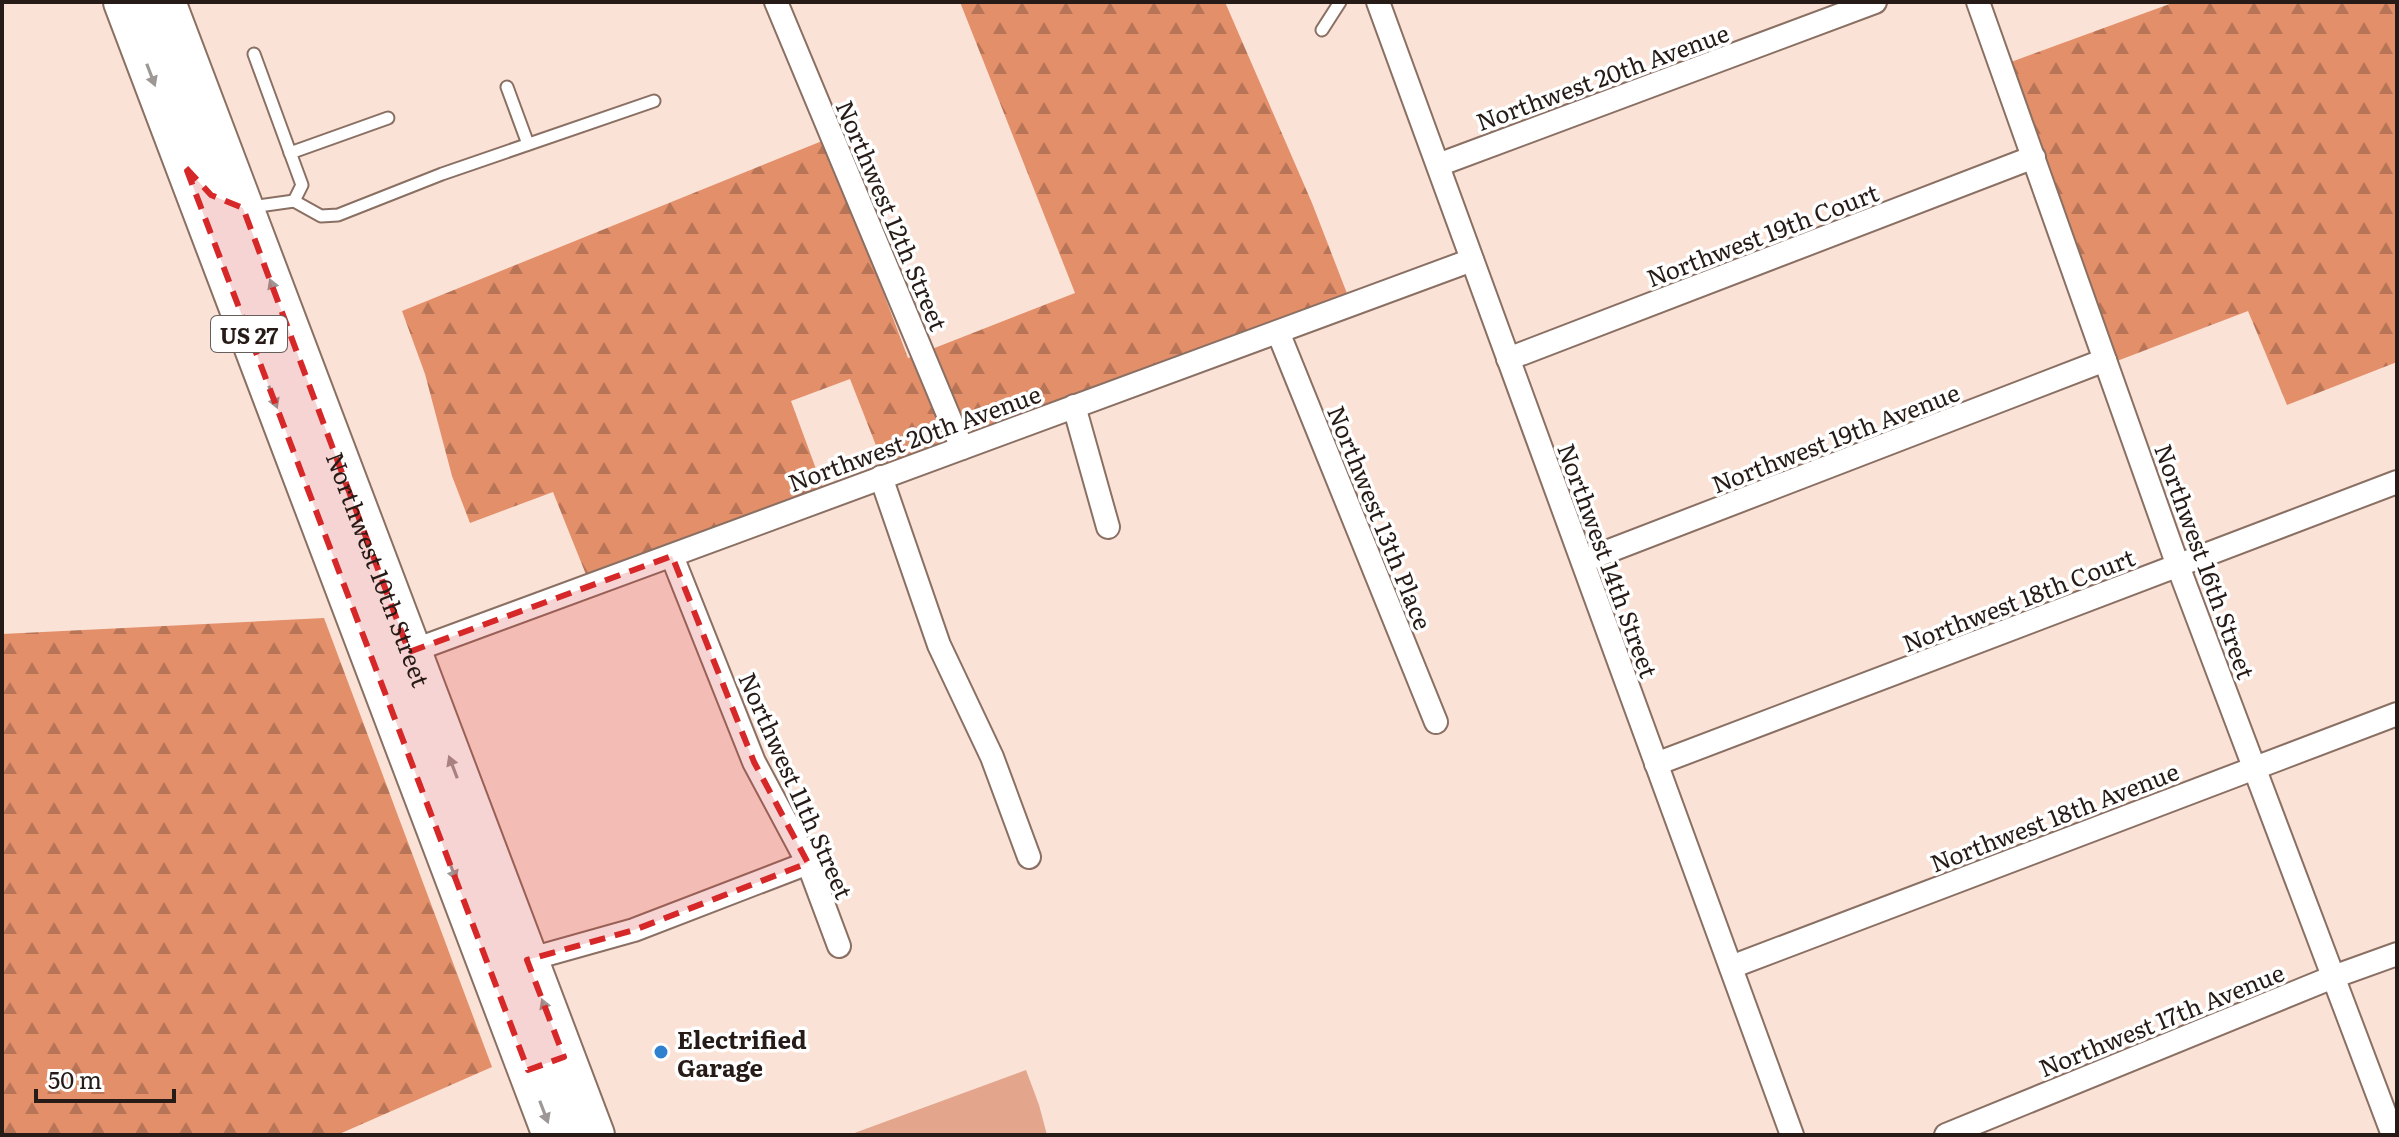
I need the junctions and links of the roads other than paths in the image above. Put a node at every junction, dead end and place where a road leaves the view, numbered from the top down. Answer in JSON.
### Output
{"nodes":[{"id":1,"x":124,"y":2,"type":"edge"},
{"id":2,"x":165,"y":2,"type":"edge"},
{"id":3,"x":776,"y":2,"type":"edge"},
{"id":4,"x":1340,"y":2,"type":"edge"},
{"id":5,"x":1378,"y":2,"type":"edge"},
{"id":6,"x":1875,"y":2,"type":"edge"},
{"id":7,"x":1978,"y":2,"type":"edge"},
{"id":8,"x":1322,"y":30,"type":"dead end"},
{"id":9,"x":254,"y":54,"type":"dead end"},
{"id":10,"x":507,"y":87,"type":"dead end"},
{"id":11,"x":654,"y":101,"type":"dead end"},
{"id":12,"x":388,"y":118,"type":"dead end"},
{"id":13,"x":528,"y":144,"type":"junction"},
{"id":14,"x":290,"y":153,"type":"junction"},
{"id":15,"x":2034,"y":157,"type":"junction"},
{"id":16,"x":1438,"y":165,"type":"junction"},
{"id":17,"x":186,"y":168,"type":"junction"},
{"id":18,"x":294,"y":201,"type":"junction"},
{"id":19,"x":243,"y":208,"type":"junction"},
{"id":20,"x":1472,"y":260,"type":"junction"},
{"id":21,"x":1278,"y":332,"type":"junction"},
{"id":22,"x":1508,"y":359,"type":"junction"},
{"id":23,"x":2105,"y":360,"type":"junction"},
{"id":24,"x":1074,"y":406,"type":"junction"},
{"id":25,"x":962,"y":448,"type":"junction"},
{"id":26,"x":881,"y":477,"type":"junction"},
{"id":27,"x":2397,"y":482,"type":"edge"},
{"id":28,"x":1108,"y":527,"type":"dead end"},
{"id":29,"x":672,"y":556,"type":"junction"},
{"id":30,"x":1583,"y":561,"type":"junction"},
{"id":31,"x":2178,"y":566,"type":"junction"},
{"id":32,"x":392,"y":658,"type":"junction"},
{"id":33,"x":2397,"y":714,"type":"edge"},
{"id":34,"x":1436,"y":722,"type":"dead end"},
{"id":35,"x":1656,"y":764,"type":"junction"},
{"id":36,"x":2255,"y":768,"type":"junction"},
{"id":37,"x":1029,"y":857,"type":"dead end"},
{"id":38,"x":808,"y":863,"type":"junction"},
{"id":39,"x":839,"y":946,"type":"dead end"},
{"id":40,"x":2397,"y":954,"type":"edge"},
{"id":41,"x":527,"y":960,"type":"junction"},
{"id":42,"x":1731,"y":967,"type":"junction"},
{"id":43,"x":2333,"y":977,"type":"junction"},
{"id":44,"x":546,"y":1064,"type":"junction"},
{"id":45,"x":553,"y":1135,"type":"edge"},
{"id":46,"x":594,"y":1135,"type":"edge"},
{"id":47,"x":1792,"y":1135,"type":"edge"},
{"id":48,"x":1946,"y":1135,"type":"edge"},
{"id":49,"x":2393,"y":1135,"type":"edge"}],
"edges":[{"from":1,"to":17,"type":"highway","name":"Northwest 10th Street","number":"US 27","one_way":true},
{"from":2,"to":19,"type":"highway","name":"Northwest 10th Street","number":"US 27"},
{"from":3,"to":25,"type":"street","name":"Northwest 12th Street"},
{"from":4,"to":8,"type":"lane"},
{"from":5,"to":16,"type":"street","name":"Northwest 14th Street"},
{"from":6,"to":16,"type":"street","name":"Northwest 20th Avenue"},
{"from":7,"to":15,"type":"street","name":"Northwest 16th Street"},
{"from":9,"to":14,"type":"lane"},
{"from":10,"to":13,"type":"lane"},
{"from":11,"to":13,"type":"lane"},
{"from":12,"to":14,"type":"lane"},
{"from":13,"to":18,"type":"lane"},
{"from":14,"to":18,"type":"lane"},
{"from":15,"to":22,"type":"street","name":"Northwest 19th Court"},
{"from":15,"to":23,"type":"street","name":"Northwest 16th Street"},
{"from":16,"to":20,"type":"street","name":"Northwest 14th Street"},
{"from":17,"to":19,"type":"highway"},
{"from":17,"to":32,"type":"highway","name":"Northwest 10th Street","number":"US 27","one_way":true},
{"from":18,"to":19,"type":"lane"},
{"from":32,"to":19,"type":"highway","name":"Northwest 10th Street","number":"US 27","one_way":true},
{"from":20,"to":21,"type":"street","name":"Northwest 20th Avenue"},
{"from":20,"to":22,"type":"street","name":"Northwest 14th Street"},
{"from":21,"to":24,"type":"street","name":"Northwest 20th Avenue"},
{"from":21,"to":34,"type":"street","name":"Northwest 13th Place"},
{"from":22,"to":30,"type":"street","name":"Northwest 14th Street"},
{"from":23,"to":30,"type":"street","name":"Northwest 19th Avenue"},
{"from":23,"to":31,"type":"street","name":"Northwest 16th Street"},
{"from":24,"to":25,"type":"street","name":"Northwest 20th Avenue"},
{"from":24,"to":28,"type":"street"},
{"from":25,"to":26,"type":"street","name":"Northwest 20th Avenue"},
{"from":26,"to":29,"type":"street","name":"Northwest 20th Avenue"},
{"from":26,"to":37,"type":"street"},
{"from":27,"to":31,"type":"street","name":"Northwest 18th Court"},
{"from":29,"to":32,"type":"street","name":"Northwest 20th Avenue"},
{"from":29,"to":38,"type":"street","name":"Northwest 11th Street"},
{"from":30,"to":35,"type":"street","name":"Northwest 14th Street"},
{"from":31,"to":35,"type":"street","name":"Northwest 18th Court"},
{"from":31,"to":36,"type":"street","name":"Northwest 16th Street"},
{"from":41,"to":32,"type":"highway","name":"Northwest 10th Street","number":"US 27","one_way":true},
{"from":32,"to":44,"type":"highway","name":"Northwest 10th Street","number":"US 27","one_way":true},
{"from":33,"to":36,"type":"street","name":"Northwest 18th Avenue"},
{"from":35,"to":42,"type":"street","name":"Northwest 14th Street"},
{"from":36,"to":42,"type":"street","name":"Northwest 18th Avenue"},
{"from":36,"to":43,"type":"street","name":"Northwest 16th Street"},
{"from":38,"to":39,"type":"street","name":"Northwest 11th Street"},
{"from":38,"to":41,"type":"street"},
{"from":40,"to":43,"type":"street","name":"Northwest 17th Avenue"},
{"from":44,"to":41,"type":"highway","name":"Northwest 10th Street","number":"US 27","one_way":true},
{"from":42,"to":47,"type":"street","name":"Northwest 14th Street"},
{"from":43,"to":48,"type":"street","name":"Northwest 17th Avenue"},
{"from":43,"to":49,"type":"street","name":"Northwest 16th Street"},
{"from":44,"to":45,"type":"highway","name":"Northwest 10th Street","number":"US 27","one_way":true},
{"from":44,"to":46,"type":"highway","name":"Northwest 10th Street","number":"US 27"}]}
